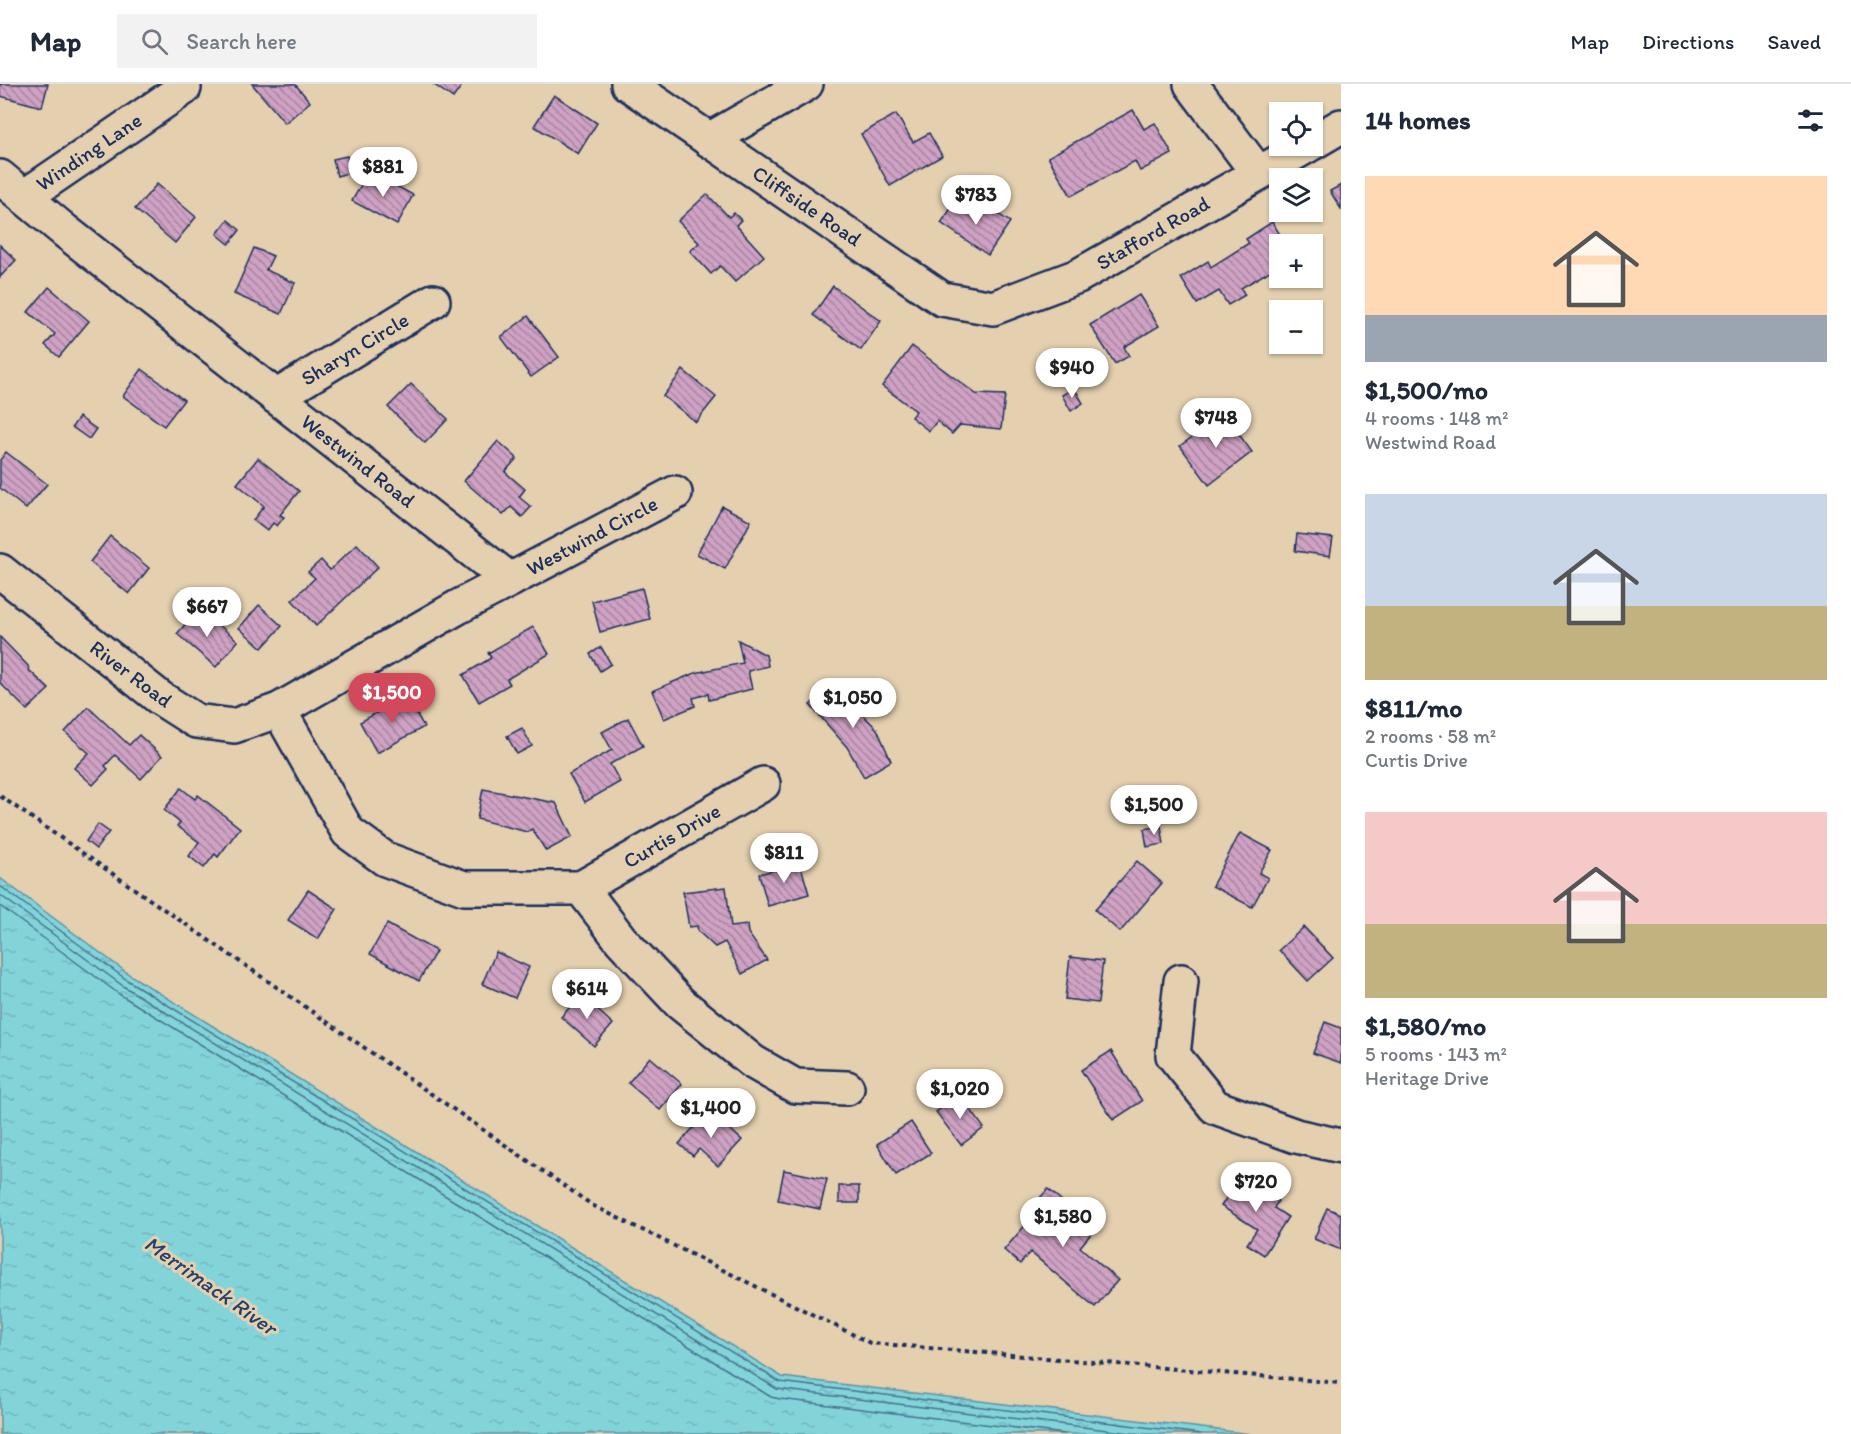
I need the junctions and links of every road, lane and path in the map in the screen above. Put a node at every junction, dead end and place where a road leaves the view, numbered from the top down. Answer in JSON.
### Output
{"nodes":[{"id":1,"x":628,"y":84,"type":"edge"},
{"id":2,"x":806,"y":84,"type":"edge"},
{"id":3,"x":1191,"y":84,"type":"edge"},
{"id":4,"x":184,"y":88,"type":"dead end"},
{"id":5,"x":1341,"y":126,"type":"edge"},
{"id":6,"x":1323,"y":136,"type":"edge"},
{"id":7,"x":709,"y":140,"type":"junction"},
{"id":8,"x":1289,"y":156,"type":"edge"},
{"id":9,"x":1258,"y":173,"type":"junction"},
{"id":10,"x":12,"y":187,"type":"edge"},
{"id":11,"x":433,"y":301,"type":"dead end"},
{"id":12,"x":993,"y":309,"type":"joint"},
{"id":13,"x":276,"y":397,"type":"junction"},
{"id":14,"x":675,"y":493,"type":"dead end"},
{"id":15,"x":0,"y":571,"type":"edge"},
{"id":16,"x":510,"y":580,"type":"junction"},
{"id":17,"x":279,"y":710,"type":"junction"},
{"id":18,"x":763,"y":784,"type":"dead end"},
{"id":19,"x":0,"y":796,"type":"edge"},
{"id":20,"x":581,"y":888,"type":"junction"},
{"id":21,"x":1181,"y":981,"type":"dead end"},
{"id":22,"x":847,"y":1088,"type":"dead end"},
{"id":23,"x":1341,"y":1146,"type":"edge"},
{"id":24,"x":1341,"y":1383,"type":"edge"}],
"edges":[{"from":1,"to":7,"type":"street","name":"Cliffside Road"},
{"from":2,"to":7,"type":"street"},
{"from":3,"to":9,"type":"street"},
{"from":4,"to":10,"type":"street","name":"Winding Lane"},
{"from":5,"to":6,"type":"street"},
{"from":7,"to":12,"type":"street","name":"Cliffside Road"},
{"from":8,"to":9,"type":"street","name":"Stafford Road"},
{"from":9,"to":12,"type":"street","name":"Stafford Road"},
{"from":10,"to":13,"type":"street","name":"Westwind Road"},
{"from":11,"to":13,"type":"street","name":"Sharyn Circle"},
{"from":13,"to":16,"type":"street","name":"Westwind Road"},
{"from":14,"to":16,"type":"street","name":"Westwind Circle"},
{"from":15,"to":17,"type":"street","name":"River Road"},
{"from":16,"to":17,"type":"street"},
{"from":17,"to":20,"type":"street"},
{"from":18,"to":20,"type":"street","name":"Curtis Drive"},
{"from":19,"to":24,"type":"path"},
{"from":20,"to":22,"type":"street"},
{"from":21,"to":23,"type":"street"}]}
